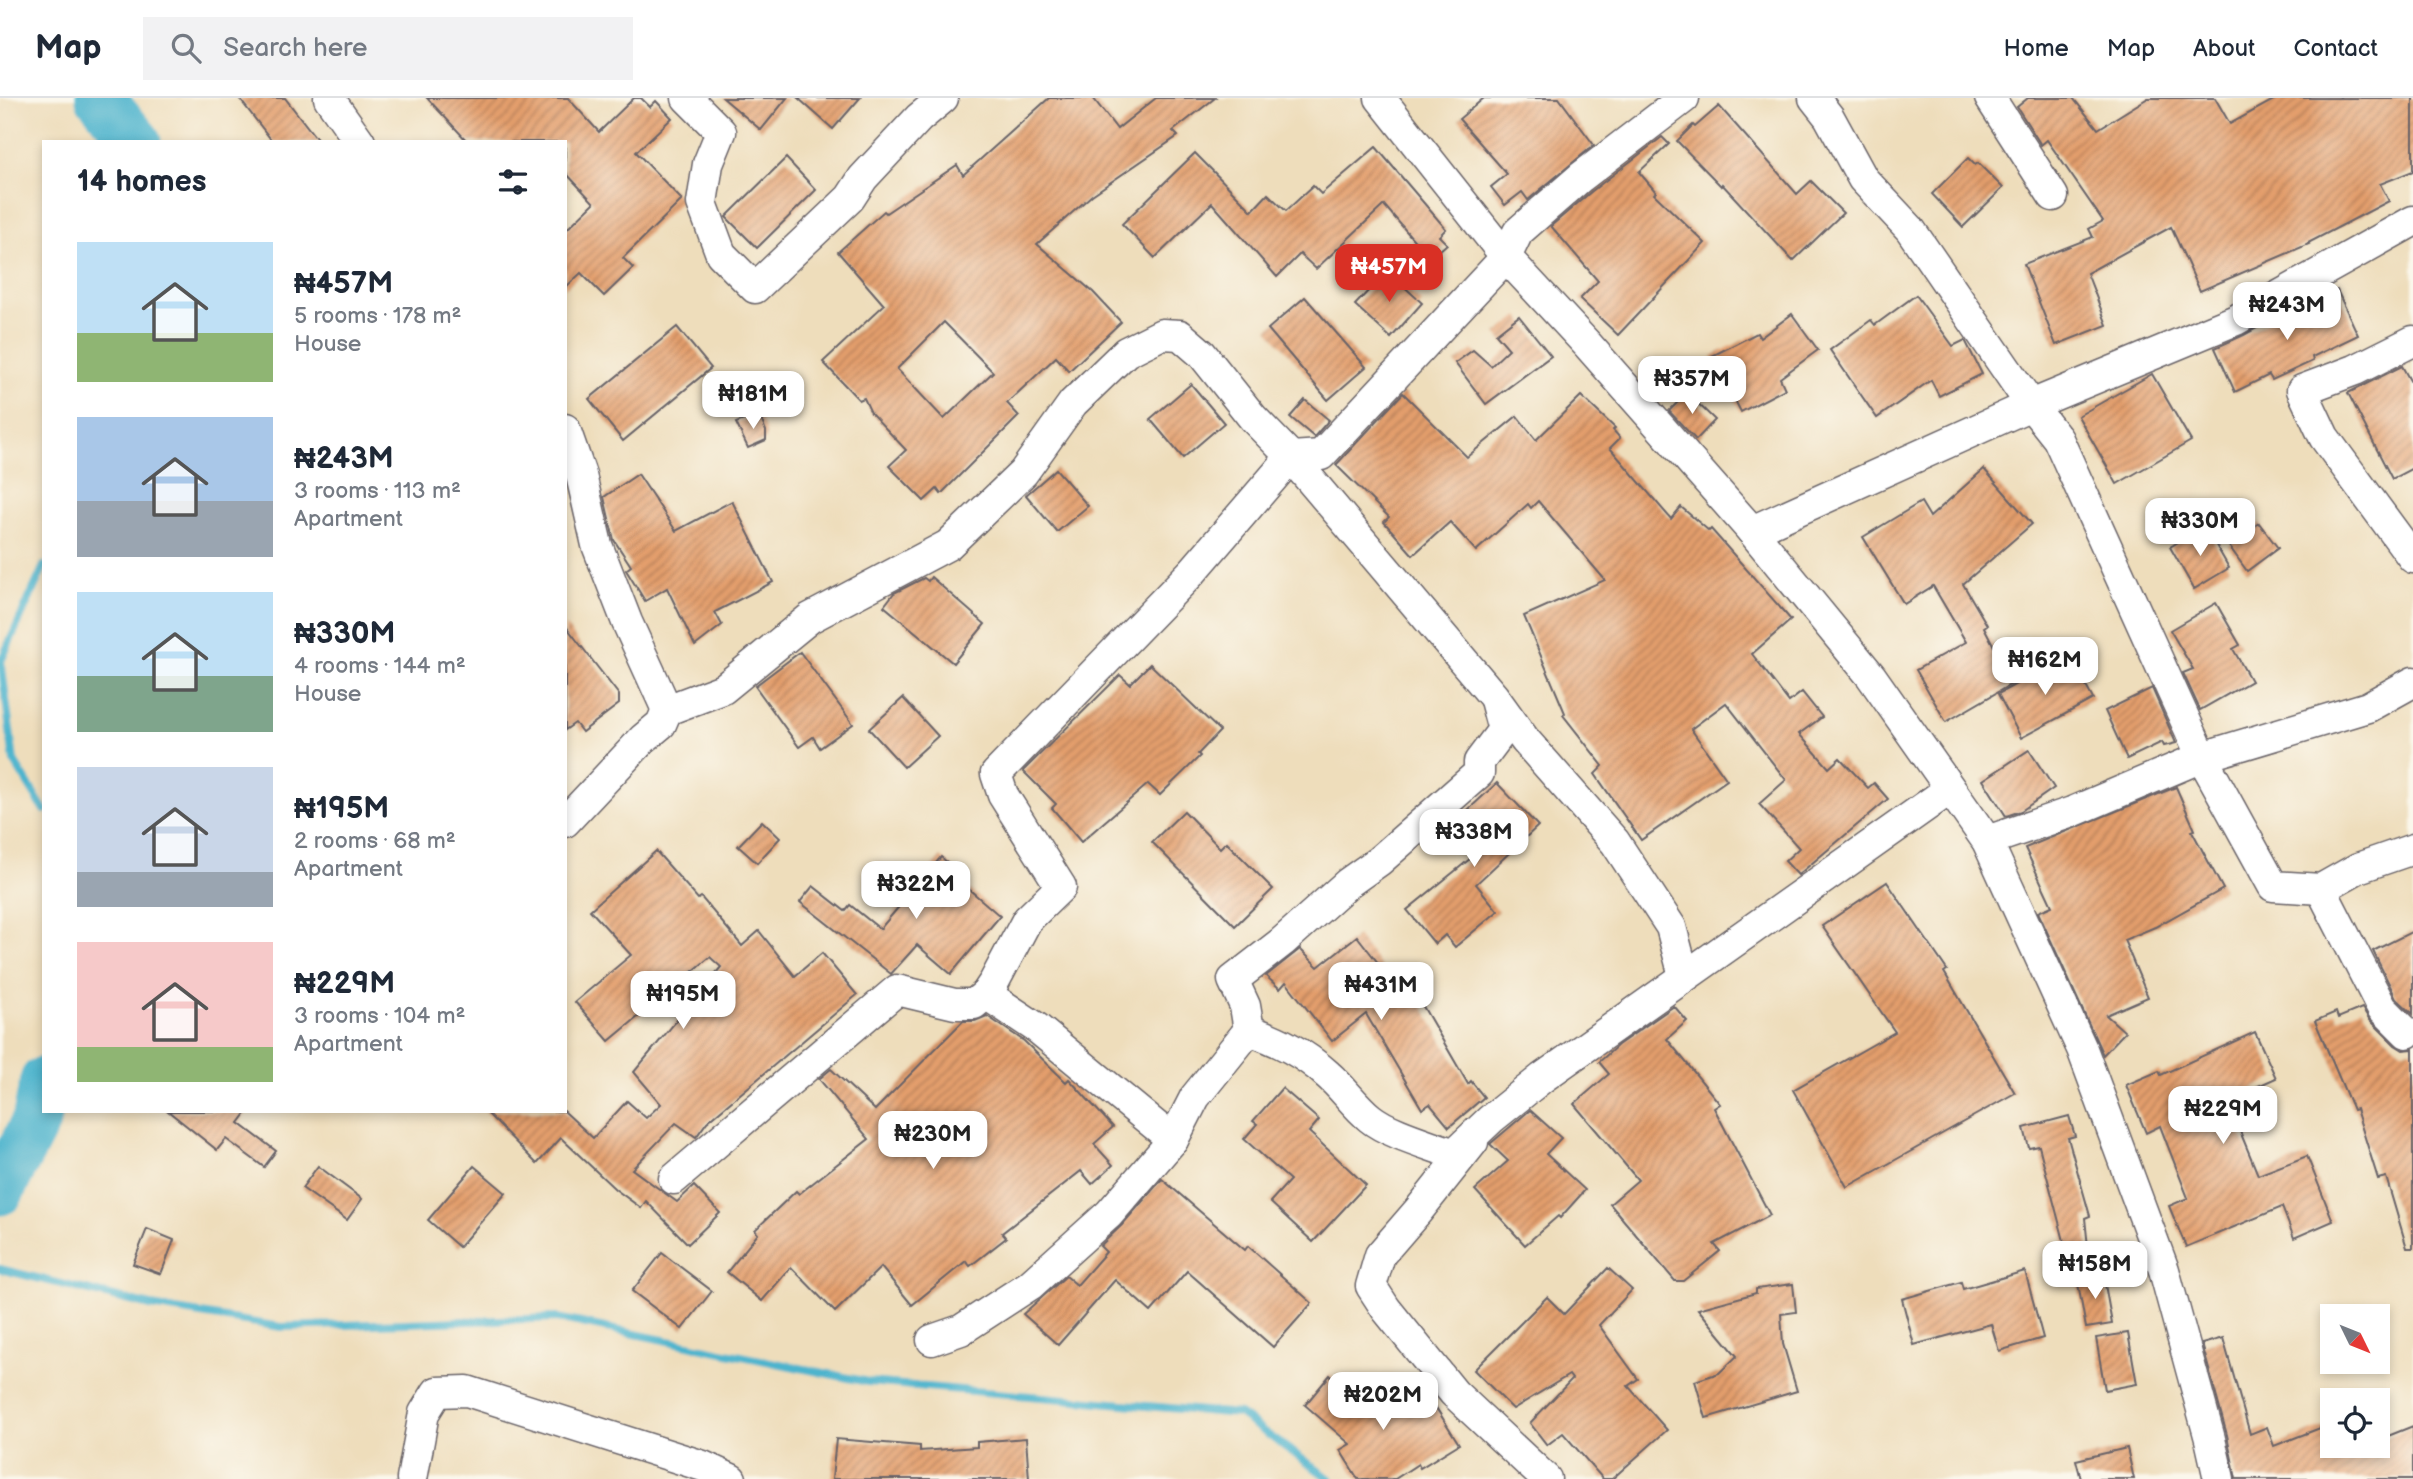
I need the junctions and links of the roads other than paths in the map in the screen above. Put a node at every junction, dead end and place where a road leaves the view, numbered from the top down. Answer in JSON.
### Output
{"nodes":[{"id":1,"x":328,"y":98,"type":"edge"},
{"id":2,"x":687,"y":98,"type":"edge"},
{"id":3,"x":943,"y":98,"type":"edge"},
{"id":4,"x":1380,"y":98,"type":"edge"},
{"id":5,"x":1684,"y":98,"type":"edge"},
{"id":6,"x":1814,"y":98,"type":"edge"},
{"id":7,"x":1990,"y":98,"type":"edge"},
{"id":8,"x":359,"y":140,"type":"edge"},
{"id":9,"x":2053,"y":195,"type":"dead end"},
{"id":10,"x":2413,"y":221,"type":"edge"},
{"id":11,"x":1506,"y":257,"type":"junction"},
{"id":12,"x":2413,"y":341,"type":"edge"},
{"id":13,"x":2031,"y":405,"type":"junction"},
{"id":14,"x":567,"y":435,"type":"edge"},
{"id":15,"x":1291,"y":457,"type":"junction"},
{"id":16,"x":1752,"y":531,"type":"junction"},
{"id":17,"x":2413,"y":558,"type":"edge"},
{"id":18,"x":2413,"y":682,"type":"edge"},
{"id":19,"x":1494,"y":697,"type":"junction"},
{"id":20,"x":667,"y":710,"type":"junction"},
{"id":21,"x":1525,"y":740,"type":"junction"},
{"id":22,"x":2202,"y":757,"type":"junction"},
{"id":23,"x":1479,"y":773,"type":"junction"},
{"id":24,"x":1950,"y":789,"type":"junction"},
{"id":25,"x":567,"y":820,"type":"edge"},
{"id":26,"x":1987,"y":841,"type":"junction"},
{"id":27,"x":2413,"y":849,"type":"edge"},
{"id":28,"x":2321,"y":889,"type":"junction"},
{"id":29,"x":1671,"y":928,"type":"junction"},
{"id":30,"x":1719,"y":954,"type":"junction"},
{"id":31,"x":1684,"y":976,"type":"junction"},
{"id":32,"x":986,"y":994,"type":"junction"},
{"id":33,"x":1249,"y":1030,"type":"junction"},
{"id":34,"x":2407,"y":1033,"type":"dead end"},
{"id":35,"x":1491,"y":1119,"type":"junction"},
{"id":36,"x":1173,"y":1140,"type":"junction"},
{"id":37,"x":674,"y":1178,"type":"dead end"},
{"id":38,"x":932,"y":1340,"type":"dead end"},
{"id":39,"x":412,"y":1479,"type":"edge"},
{"id":40,"x":731,"y":1479,"type":"edge"},
{"id":41,"x":1546,"y":1479,"type":"edge"},
{"id":42,"x":2219,"y":1479,"type":"edge"}],
"edges":[{"from":1,"to":8,"type":"street"},
{"from":2,"to":3,"type":"street"},
{"from":4,"to":11,"type":"street"},
{"from":5,"to":11,"type":"street"},
{"from":6,"to":13,"type":"street"},
{"from":7,"to":9,"type":"street"},
{"from":10,"to":13,"type":"street"},
{"from":11,"to":15,"type":"street"},
{"from":11,"to":16,"type":"street"},
{"from":12,"to":17,"type":"street"},
{"from":13,"to":16,"type":"street"},
{"from":13,"to":22,"type":"street"},
{"from":14,"to":20,"type":"street"},
{"from":15,"to":19,"type":"street"},
{"from":15,"to":20,"type":"street"},
{"from":15,"to":32,"type":"street"},
{"from":16,"to":24,"type":"street"},
{"from":18,"to":22,"type":"street"},
{"from":19,"to":21,"type":"street"},
{"from":19,"to":23,"type":"street"},
{"from":20,"to":25,"type":"street"},
{"from":21,"to":23,"type":"street"},
{"from":21,"to":29,"type":"street"},
{"from":22,"to":26,"type":"street"},
{"from":22,"to":28,"type":"street"},
{"from":23,"to":33,"type":"street"},
{"from":24,"to":26,"type":"street"},
{"from":24,"to":30,"type":"street"},
{"from":26,"to":42,"type":"street"},
{"from":27,"to":28,"type":"street"},
{"from":28,"to":34,"type":"street"},
{"from":29,"to":30,"type":"street"},
{"from":29,"to":31,"type":"street"},
{"from":30,"to":31,"type":"street"},
{"from":31,"to":35,"type":"street"},
{"from":32,"to":36,"type":"street"},
{"from":32,"to":37,"type":"street"},
{"from":33,"to":35,"type":"street"},
{"from":33,"to":36,"type":"street"},
{"from":35,"to":41,"type":"street"},
{"from":36,"to":38,"type":"street"},
{"from":39,"to":40,"type":"street"}]}
